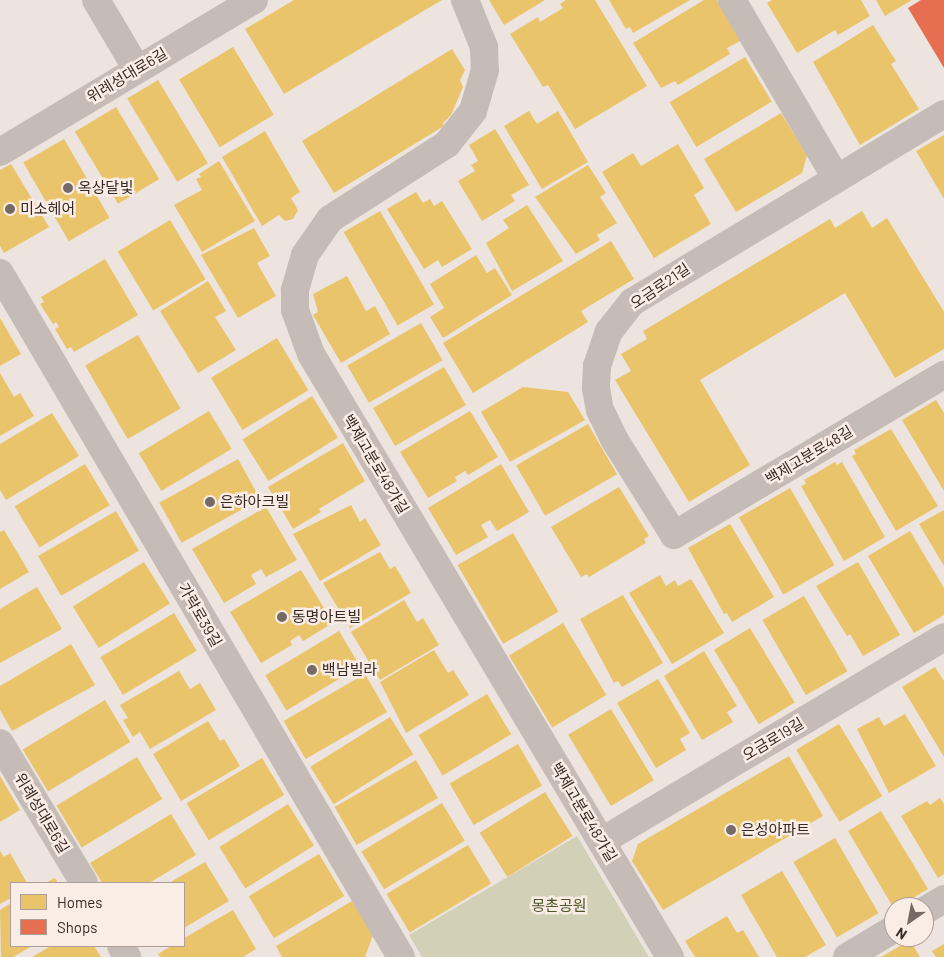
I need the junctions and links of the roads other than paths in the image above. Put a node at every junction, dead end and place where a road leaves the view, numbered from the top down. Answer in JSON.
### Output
{"nodes":[{"id":1,"x":96,"y":0,"type":"edge"},
{"id":2,"x":254,"y":0,"type":"edge"},
{"id":3,"x":466,"y":0,"type":"edge"},
{"id":4,"x":732,"y":0,"type":"edge"},
{"id":5,"x":137,"y":69,"type":"junction"},
{"id":6,"x":944,"y":114,"type":"edge"},
{"id":7,"x":0,"y":152,"type":"edge"},
{"id":8,"x":836,"y":178,"type":"junction"},
{"id":9,"x":0,"y":273,"type":"edge"},
{"id":10,"x":944,"y":375,"type":"edge"},
{"id":11,"x":674,"y":536,"type":"joint"},
{"id":12,"x":944,"y":637,"type":"edge"},
{"id":13,"x":0,"y":743,"type":"edge"},
{"id":14,"x":602,"y":841,"type":"junction"},
{"id":15,"x":83,"y":882,"type":"edge"},
{"id":16,"x":884,"y":935,"type":"edge"},
{"id":17,"x":401,"y":957,"type":"edge"},
{"id":18,"x":670,"y":957,"type":"edge"},
{"id":19,"x":847,"y":957,"type":"edge"}],
"edges":[{"from":1,"to":5,"type":"street"},
{"from":2,"to":5,"type":"street","name":"위례성대로6길"},
{"from":3,"to":14,"type":"street","name":"백제고분로48가길"},
{"from":4,"to":8,"type":"street"},
{"from":5,"to":7,"type":"street","name":"위례성대로6길"},
{"from":6,"to":8,"type":"street","name":"오금로21길"},
{"from":8,"to":11,"type":"street","name":"오금로21길"},
{"from":9,"to":17,"type":"street","name":"가락로39길"},
{"from":10,"to":11,"type":"street","name":"백제고분로48길"},
{"from":12,"to":14,"type":"street","name":"오금로19길"},
{"from":13,"to":15,"type":"street","name":"위례성대로6길"},
{"from":14,"to":18,"type":"street","name":"백제고분로48가길"},
{"from":16,"to":19,"type":"street"}]}
